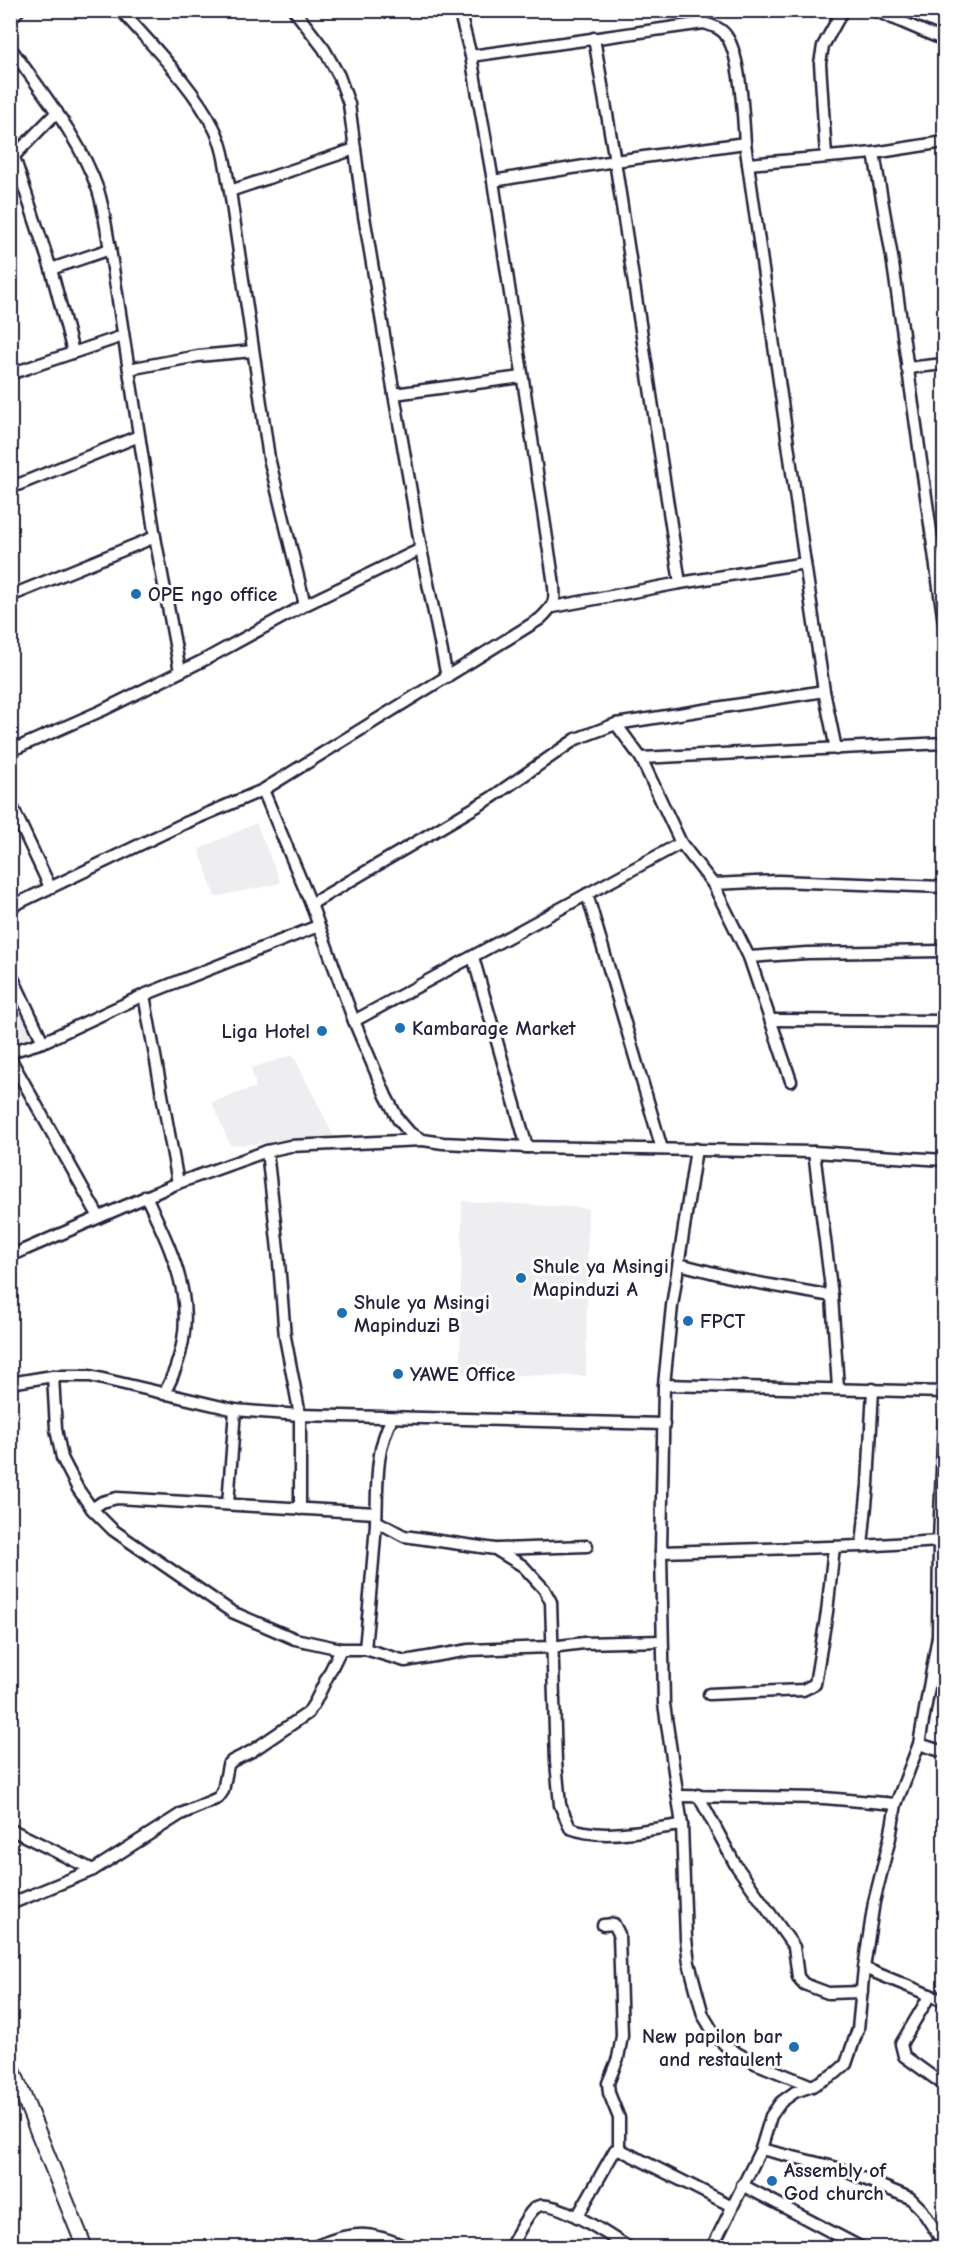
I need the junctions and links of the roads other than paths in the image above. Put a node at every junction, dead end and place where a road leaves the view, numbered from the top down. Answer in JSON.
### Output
{"nodes":[{"id":1,"x":19,"y":10,"type":"edge"},
{"id":2,"x":121,"y":10,"type":"edge"},
{"id":3,"x":294,"y":10,"type":"edge"},
{"id":4,"x":459,"y":10,"type":"edge"},
{"id":5,"x":843,"y":10,"type":"edge"},
{"id":6,"x":874,"y":10,"type":"edge"},
{"id":7,"x":10,"y":19,"type":"edge"},
{"id":8,"x":594,"y":38,"type":"junction"},
{"id":9,"x":945,"y":40,"type":"edge"},
{"id":10,"x":10,"y":47,"type":"edge"},
{"id":11,"x":471,"y":56,"type":"junction"},
{"id":12,"x":57,"y":112,"type":"junction"},
{"id":13,"x":945,"y":142,"type":"edge"},
{"id":14,"x":745,"y":143,"type":"junction"},
{"id":15,"x":355,"y":149,"type":"junction"},
{"id":16,"x":874,"y":153,"type":"junction"},
{"id":17,"x":826,"y":156,"type":"junction"},
{"id":18,"x":12,"y":159,"type":"edge"},
{"id":19,"x":615,"y":161,"type":"junction"},
{"id":20,"x":748,"y":164,"type":"junction"},
{"id":21,"x":493,"y":181,"type":"junction"},
{"id":22,"x":230,"y":191,"type":"junction"},
{"id":23,"x":110,"y":249,"type":"junction"},
{"id":24,"x":51,"y":269,"type":"junction"},
{"id":25,"x":123,"y":336,"type":"junction"},
{"id":26,"x":253,"y":351,"type":"junction"},
{"id":27,"x":73,"y":352,"type":"junction"},
{"id":28,"x":945,"y":364,"type":"edge"},
{"id":29,"x":907,"y":368,"type":"junction"},
{"id":30,"x":129,"y":369,"type":"junction"},
{"id":31,"x":10,"y":374,"type":"edge"},
{"id":32,"x":522,"y":377,"type":"junction"},
{"id":33,"x":394,"y":394,"type":"junction"},
{"id":34,"x":139,"y":436,"type":"junction"},
{"id":35,"x":10,"y":488,"type":"edge"},
{"id":36,"x":155,"y":537,"type":"junction"},
{"id":37,"x":421,"y":549,"type":"junction"},
{"id":38,"x":805,"y":563,"type":"junction"},
{"id":39,"x":680,"y":583,"type":"junction"},
{"id":40,"x":10,"y":596,"type":"edge"},
{"id":41,"x":305,"y":605,"type":"junction"},
{"id":42,"x":553,"y":607,"type":"junction"},
{"id":43,"x":945,"y":623,"type":"edge"},
{"id":44,"x":180,"y":671,"type":"junction"},
{"id":45,"x":447,"y":677,"type":"junction"},
{"id":46,"x":824,"y":691,"type":"junction"},
{"id":47,"x":616,"y":724,"type":"junction"},
{"id":48,"x":945,"y":743,"type":"edge"},
{"id":49,"x":836,"y":748,"type":"junction"},
{"id":50,"x":10,"y":751,"type":"edge"},
{"id":51,"x":641,"y":758,"type":"junction"},
{"id":52,"x":263,"y":790,"type":"junction"},
{"id":53,"x":10,"y":802,"type":"edge"},
{"id":54,"x":681,"y":843,"type":"junction"},
{"id":55,"x":712,"y":884,"type":"junction"},
{"id":56,"x":50,"y":887,"type":"junction"},
{"id":57,"x":945,"y":887,"type":"edge"},
{"id":58,"x":587,"y":894,"type":"junction"},
{"id":59,"x":311,"y":904,"type":"junction"},
{"id":60,"x":10,"y":907,"type":"edge"},
{"id":61,"x":318,"y":926,"type":"junction"},
{"id":62,"x":945,"y":951,"type":"edge"},
{"id":63,"x":472,"y":957,"type":"junction"},
{"id":64,"x":749,"y":957,"type":"junction"},
{"id":65,"x":10,"y":972,"type":"edge"},
{"id":66,"x":144,"y":995,"type":"junction"},
{"id":67,"x":772,"y":1020,"type":"junction"},
{"id":68,"x":354,"y":1021,"type":"junction"},
{"id":69,"x":945,"y":1022,"type":"edge"},
{"id":70,"x":43,"y":1042,"type":"junction"},
{"id":71,"x":10,"y":1052,"type":"edge"},
{"id":72,"x":10,"y":1058,"type":"edge"},
{"id":73,"x":791,"y":1081,"type":"dead end"},
{"id":74,"x":423,"y":1140,"type":"junction"},
{"id":75,"x":527,"y":1148,"type":"junction"},
{"id":76,"x":662,"y":1149,"type":"junction"},
{"id":77,"x":696,"y":1149,"type":"junction"},
{"id":78,"x":267,"y":1151,"type":"junction"},
{"id":79,"x":814,"y":1152,"type":"junction"},
{"id":80,"x":945,"y":1160,"type":"edge"},
{"id":81,"x":178,"y":1184,"type":"junction"},
{"id":82,"x":146,"y":1196,"type":"junction"},
{"id":83,"x":99,"y":1217,"type":"junction"},
{"id":84,"x":10,"y":1256,"type":"edge"},
{"id":85,"x":679,"y":1264,"type":"junction"},
{"id":86,"x":832,"y":1296,"type":"junction"},
{"id":87,"x":53,"y":1376,"type":"junction"},
{"id":88,"x":10,"y":1383,"type":"edge"},
{"id":89,"x":664,"y":1385,"type":"junction"},
{"id":90,"x":838,"y":1388,"type":"junction"},
{"id":91,"x":873,"y":1389,"type":"junction"},
{"id":92,"x":945,"y":1392,"type":"edge"},
{"id":93,"x":164,"y":1394,"type":"junction"},
{"id":94,"x":235,"y":1410,"type":"junction"},
{"id":95,"x":300,"y":1415,"type":"junction"},
{"id":96,"x":392,"y":1418,"type":"junction"},
{"id":97,"x":945,"y":1419,"type":"edge"},
{"id":98,"x":664,"y":1424,"type":"junction"},
{"id":99,"x":228,"y":1504,"type":"junction"},
{"id":100,"x":942,"y":1508,"type":"edge"},
{"id":101,"x":92,"y":1509,"type":"junction"},
{"id":102,"x":300,"y":1509,"type":"junction"},
{"id":103,"x":376,"y":1517,"type":"junction"},
{"id":104,"x":939,"y":1541,"type":"junction"},
{"id":105,"x":587,"y":1546,"type":"dead end"},
{"id":106,"x":862,"y":1546,"type":"junction"},
{"id":107,"x":834,"y":1547,"type":"junction"},
{"id":108,"x":495,"y":1549,"type":"junction"},
{"id":109,"x":661,"y":1552,"type":"junction"},
{"id":110,"x":662,"y":1641,"type":"junction"},
{"id":111,"x":551,"y":1647,"type":"junction"},
{"id":112,"x":341,"y":1649,"type":"junction"},
{"id":113,"x":365,"y":1649,"type":"junction"},
{"id":114,"x":709,"y":1694,"type":"dead end"},
{"id":115,"x":919,"y":1744,"type":"junction"},
{"id":116,"x":945,"y":1752,"type":"edge"},
{"id":117,"x":698,"y":1795,"type":"junction"},
{"id":118,"x":678,"y":1796,"type":"junction"},
{"id":119,"x":896,"y":1804,"type":"junction"},
{"id":120,"x":682,"y":1825,"type":"junction"},
{"id":121,"x":10,"y":1829,"type":"edge"},
{"id":122,"x":93,"y":1870,"type":"junction"},
{"id":123,"x":10,"y":1904,"type":"edge"},
{"id":124,"x":603,"y":1925,"type":"dead end"},
{"id":125,"x":864,"y":1968,"type":"junction"},
{"id":126,"x":862,"y":1992,"type":"junction"},
{"id":127,"x":930,"y":1995,"type":"junction"},
{"id":128,"x":945,"y":2001,"type":"edge"},
{"id":129,"x":10,"y":2063,"type":"edge"},
{"id":130,"x":945,"y":2085,"type":"edge"},
{"id":131,"x":812,"y":2086,"type":"junction"},
{"id":132,"x":619,"y":2149,"type":"junction"},
{"id":133,"x":761,"y":2149,"type":"junction"},
{"id":134,"x":742,"y":2185,"type":"junction"},
{"id":135,"x":732,"y":2206,"type":"junction"},
{"id":136,"x":577,"y":2217,"type":"junction"},
{"id":137,"x":945,"y":2244,"type":"edge"},
{"id":138,"x":85,"y":2247,"type":"edge"},
{"id":139,"x":312,"y":2247,"type":"edge"},
{"id":140,"x":408,"y":2247,"type":"edge"},
{"id":141,"x":510,"y":2247,"type":"edge"},
{"id":142,"x":630,"y":2247,"type":"edge"},
{"id":143,"x":712,"y":2247,"type":"edge"},
{"id":144,"x":862,"y":2247,"type":"edge"}],
"edges":[{"from":1,"to":7,"type":"street"},
{"from":2,"to":22,"type":"street"},
{"from":3,"to":15,"type":"street"},
{"from":4,"to":11,"type":"street"},
{"from":5,"to":17,"type":"street"},
{"from":6,"to":9,"type":"street"},
{"from":8,"to":11,"type":"street"},
{"from":8,"to":14,"type":"street"},
{"from":8,"to":19,"type":"street"},
{"from":10,"to":12,"type":"street"},
{"from":11,"to":21,"type":"street"},
{"from":12,"to":18,"type":"street"},
{"from":12,"to":23,"type":"street"},
{"from":13,"to":16,"type":"street"},
{"from":14,"to":19,"type":"street"},
{"from":14,"to":20,"type":"street"},
{"from":15,"to":22,"type":"street"},
{"from":15,"to":33,"type":"street"},
{"from":16,"to":17,"type":"street"},
{"from":16,"to":29,"type":"street"},
{"from":17,"to":20,"type":"street"},
{"from":18,"to":24,"type":"street"},
{"from":19,"to":21,"type":"street"},
{"from":19,"to":39,"type":"street"},
{"from":20,"to":38,"type":"street"},
{"from":21,"to":32,"type":"street"},
{"from":22,"to":26,"type":"street"},
{"from":23,"to":24,"type":"street"},
{"from":23,"to":25,"type":"street"},
{"from":24,"to":27,"type":"street"},
{"from":25,"to":27,"type":"street"},
{"from":25,"to":30,"type":"street"},
{"from":26,"to":30,"type":"street"},
{"from":26,"to":41,"type":"street"},
{"from":27,"to":31,"type":"street"},
{"from":28,"to":29,"type":"street"},
{"from":29,"to":43,"type":"street"},
{"from":30,"to":34,"type":"street"},
{"from":32,"to":33,"type":"street"},
{"from":32,"to":42,"type":"street"},
{"from":33,"to":37,"type":"street"},
{"from":34,"to":35,"type":"street"},
{"from":34,"to":36,"type":"street"},
{"from":36,"to":40,"type":"street"},
{"from":36,"to":44,"type":"street"},
{"from":37,"to":41,"type":"street"},
{"from":37,"to":45,"type":"street"},
{"from":38,"to":39,"type":"street"},
{"from":38,"to":46,"type":"street"},
{"from":39,"to":42,"type":"street"},
{"from":41,"to":44,"type":"street"},
{"from":42,"to":45,"type":"street"},
{"from":44,"to":50,"type":"street"},
{"from":45,"to":52,"type":"street"},
{"from":46,"to":47,"type":"street"},
{"from":46,"to":49,"type":"street"},
{"from":47,"to":51,"type":"street"},
{"from":47,"to":59,"type":"street"},
{"from":48,"to":49,"type":"street"},
{"from":49,"to":51,"type":"street"},
{"from":51,"to":54,"type":"street"},
{"from":52,"to":56,"type":"street"},
{"from":52,"to":59,"type":"street"},
{"from":53,"to":56,"type":"street"},
{"from":54,"to":55,"type":"street"},
{"from":54,"to":58,"type":"street"},
{"from":55,"to":57,"type":"street"},
{"from":55,"to":64,"type":"street"},
{"from":56,"to":60,"type":"street"},
{"from":58,"to":63,"type":"street"},
{"from":58,"to":76,"type":"street"},
{"from":59,"to":61,"type":"street"},
{"from":61,"to":66,"type":"street"},
{"from":61,"to":68,"type":"street"},
{"from":62,"to":64,"type":"street"},
{"from":63,"to":68,"type":"street"},
{"from":63,"to":75,"type":"street"},
{"from":64,"to":67,"type":"street"},
{"from":65,"to":70,"type":"street"},
{"from":66,"to":70,"type":"street"},
{"from":66,"to":81,"type":"street"},
{"from":67,"to":69,"type":"street"},
{"from":67,"to":73,"type":"street"},
{"from":68,"to":74,"type":"street"},
{"from":70,"to":71,"type":"street"},
{"from":72,"to":83,"type":"street"},
{"from":74,"to":75,"type":"street"},
{"from":74,"to":78,"type":"street"},
{"from":75,"to":76,"type":"street"},
{"from":76,"to":77,"type":"street"},
{"from":77,"to":79,"type":"street"},
{"from":77,"to":85,"type":"street"},
{"from":78,"to":81,"type":"street"},
{"from":78,"to":95,"type":"street"},
{"from":79,"to":80,"type":"street"},
{"from":79,"to":86,"type":"street"},
{"from":81,"to":82,"type":"street"},
{"from":82,"to":83,"type":"street"},
{"from":82,"to":93,"type":"street"},
{"from":83,"to":84,"type":"street"},
{"from":85,"to":86,"type":"street"},
{"from":85,"to":89,"type":"street"},
{"from":86,"to":90,"type":"street"},
{"from":87,"to":88,"type":"street"},
{"from":87,"to":93,"type":"street"},
{"from":87,"to":101,"type":"street"},
{"from":89,"to":90,"type":"street"},
{"from":89,"to":98,"type":"street"},
{"from":90,"to":91,"type":"street"},
{"from":91,"to":92,"type":"street"},
{"from":91,"to":106,"type":"street"},
{"from":93,"to":94,"type":"street"},
{"from":94,"to":95,"type":"street"},
{"from":94,"to":99,"type":"street"},
{"from":95,"to":96,"type":"street"},
{"from":95,"to":102,"type":"street"},
{"from":96,"to":98,"type":"street"},
{"from":96,"to":103,"type":"street"},
{"from":97,"to":100,"type":"street"},
{"from":98,"to":109,"type":"street"},
{"from":99,"to":101,"type":"street"},
{"from":99,"to":102,"type":"street"},
{"from":100,"to":104,"type":"street"},
{"from":101,"to":112,"type":"street"},
{"from":102,"to":103,"type":"street"},
{"from":103,"to":108,"type":"street"},
{"from":103,"to":113,"type":"street"},
{"from":104,"to":106,"type":"street"},
{"from":104,"to":115,"type":"street"},
{"from":105,"to":108,"type":"street"},
{"from":106,"to":107,"type":"street"},
{"from":107,"to":109,"type":"street"},
{"from":107,"to":114,"type":"street"},
{"from":108,"to":111,"type":"street"},
{"from":109,"to":110,"type":"street"},
{"from":110,"to":111,"type":"street"},
{"from":110,"to":118,"type":"street"},
{"from":111,"to":113,"type":"street"},
{"from":111,"to":120,"type":"street"},
{"from":112,"to":113,"type":"street"},
{"from":112,"to":122,"type":"street"},
{"from":115,"to":116,"type":"street"},
{"from":115,"to":119,"type":"street"},
{"from":117,"to":118,"type":"street"},
{"from":117,"to":119,"type":"street"},
{"from":117,"to":126,"type":"street"},
{"from":118,"to":120,"type":"street"},
{"from":119,"to":125,"type":"street"},
{"from":120,"to":131,"type":"street"},
{"from":121,"to":122,"type":"street"},
{"from":122,"to":123,"type":"street"},
{"from":124,"to":132,"type":"street"},
{"from":125,"to":126,"type":"street"},
{"from":125,"to":127,"type":"street"},
{"from":126,"to":131,"type":"street"},
{"from":127,"to":128,"type":"street"},
{"from":127,"to":130,"type":"street"},
{"from":129,"to":138,"type":"main road"},
{"from":131,"to":133,"type":"street"},
{"from":132,"to":135,"type":"street"},
{"from":132,"to":136,"type":"street"},
{"from":133,"to":134,"type":"street"},
{"from":133,"to":137,"type":"street"},
{"from":134,"to":135,"type":"street"},
{"from":134,"to":144,"type":"street"},
{"from":135,"to":143,"type":"street"},
{"from":136,"to":141,"type":"street"},
{"from":136,"to":142,"type":"street"},
{"from":139,"to":140,"type":"street"}]}
